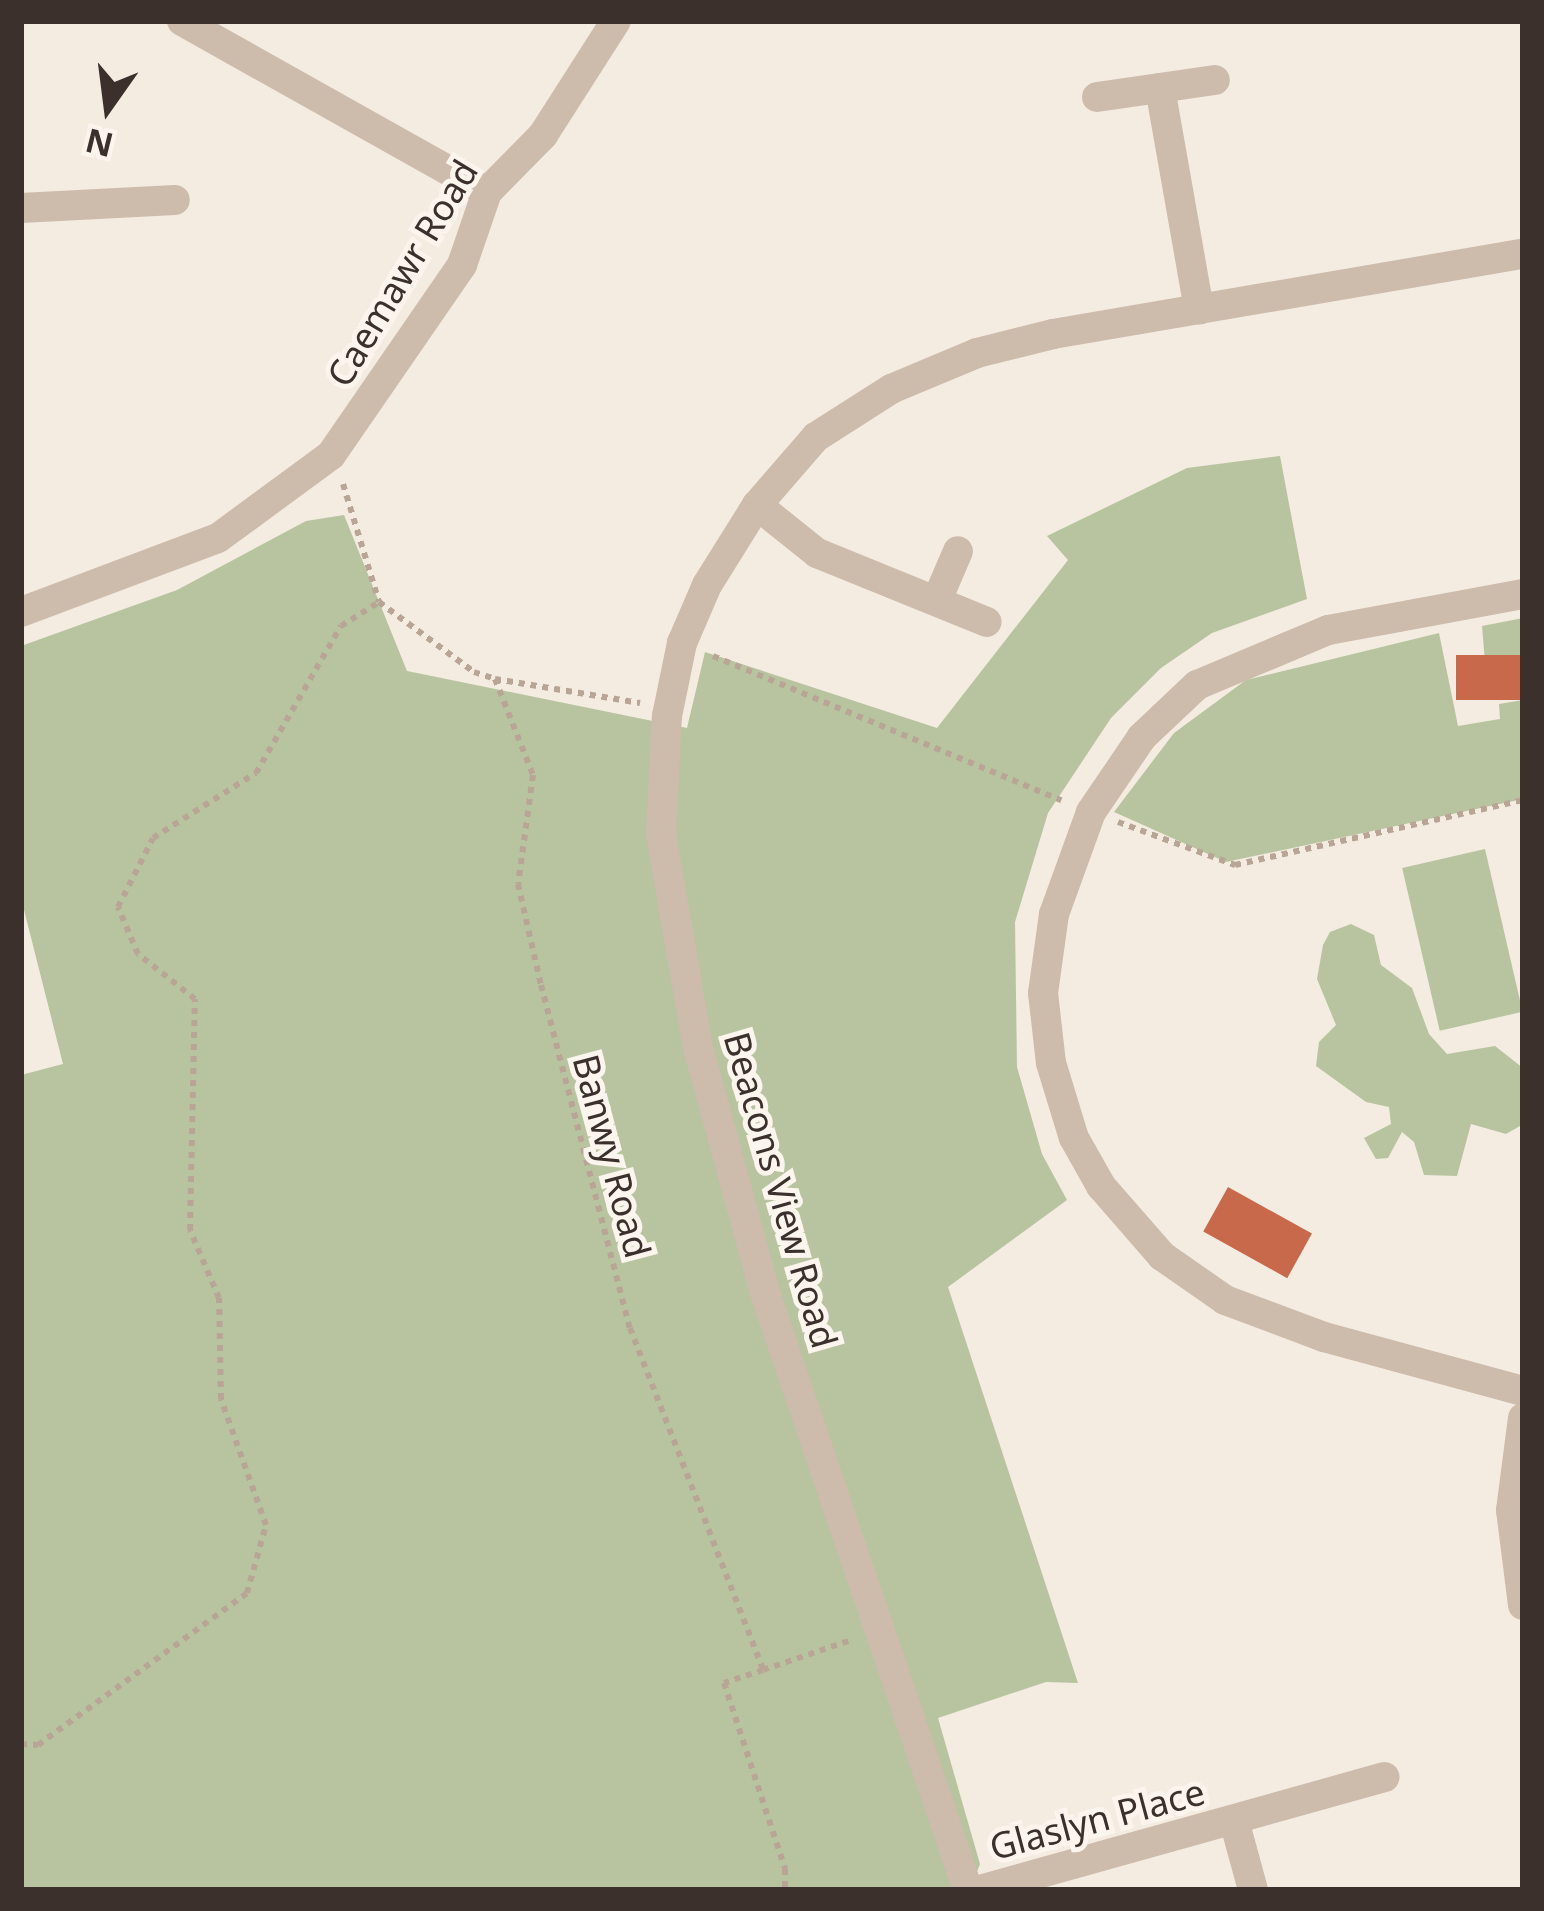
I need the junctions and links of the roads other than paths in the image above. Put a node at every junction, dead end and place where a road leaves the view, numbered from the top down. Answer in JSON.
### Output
{"nodes":[{"id":1,"x":182,"y":21,"type":"edge"},
{"id":2,"x":616,"y":21,"type":"edge"},
{"id":3,"x":1215,"y":80,"type":"dead end"},
{"id":4,"x":1160,"y":88,"type":"junction"},
{"id":5,"x":1097,"y":98,"type":"dead end"},
{"id":6,"x":487,"y":192,"type":"junction"},
{"id":7,"x":176,"y":200,"type":"dead end"},
{"id":8,"x":21,"y":208,"type":"edge"},
{"id":9,"x":1523,"y":254,"type":"edge"},
{"id":10,"x":1199,"y":310,"type":"junction"},
{"id":11,"x":757,"y":505,"type":"junction"},
{"id":12,"x":958,"y":551,"type":"dead end"},
{"id":13,"x":1523,"y":594,"type":"edge"},
{"id":14,"x":937,"y":600,"type":"junction"},
{"id":15,"x":21,"y":612,"type":"edge"},
{"id":16,"x":987,"y":622,"type":"dead end"},
{"id":17,"x":1523,"y":1391,"type":"edge"},
{"id":18,"x":1523,"y":1418,"type":"edge"},
{"id":19,"x":1523,"y":1605,"type":"edge"},
{"id":20,"x":1385,"y":1777,"type":"dead end"},
{"id":21,"x":1234,"y":1824,"type":"junction"},
{"id":22,"x":968,"y":1890,"type":"edge"},
{"id":23,"x":980,"y":1890,"type":"edge"},
{"id":24,"x":1253,"y":1890,"type":"edge"}],
"edges":[{"from":1,"to":6,"type":"street"},
{"from":2,"to":6,"type":"street","name":"Caemawr Road"},
{"from":3,"to":4,"type":"street"},
{"from":4,"to":5,"type":"street"},
{"from":4,"to":10,"type":"street"},
{"from":6,"to":15,"type":"street","name":"Caemawr Road"},
{"from":7,"to":8,"type":"street"},
{"from":9,"to":10,"type":"street","name":"Beacons View Road"},
{"from":10,"to":11,"type":"street","name":"Beacons View Road"},
{"from":11,"to":14,"type":"street"},
{"from":11,"to":22,"type":"street","name":"Beacons View Road"},
{"from":12,"to":14,"type":"street"},
{"from":13,"to":17,"type":"street"},
{"from":14,"to":16,"type":"street"},
{"from":18,"to":19,"type":"street"},
{"from":20,"to":21,"type":"street","name":"Glaslyn Place"},
{"from":21,"to":23,"type":"street","name":"Glaslyn Place"},
{"from":21,"to":24,"type":"street","name":"Glaslyn Place"}]}
